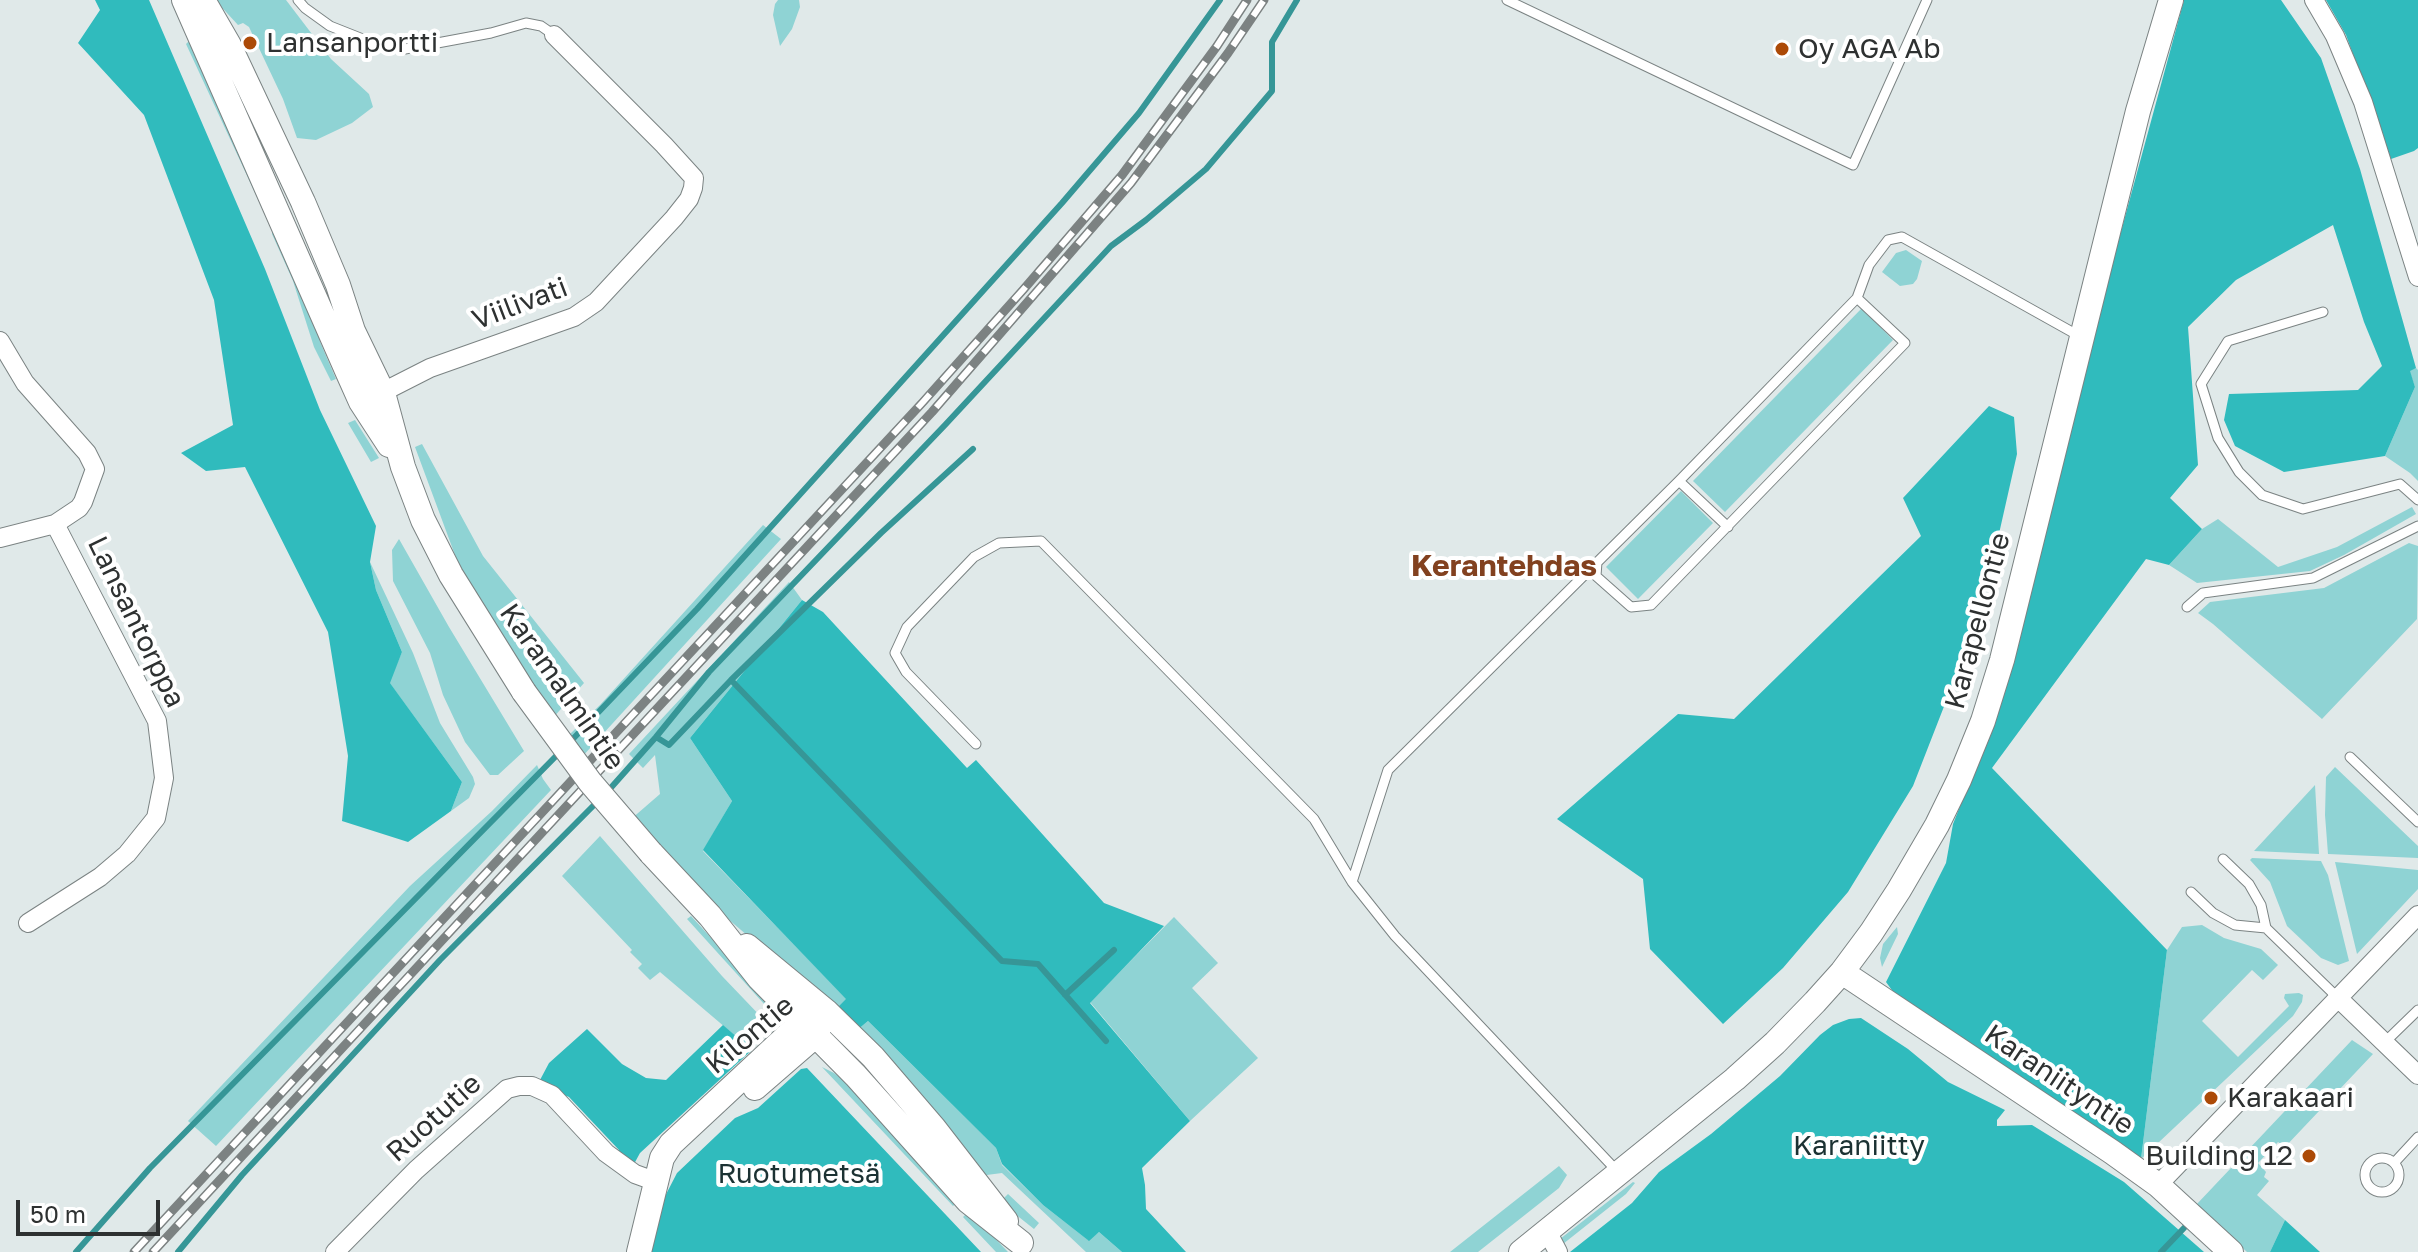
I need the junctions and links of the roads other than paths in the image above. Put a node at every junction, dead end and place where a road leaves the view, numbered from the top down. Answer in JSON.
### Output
{"nodes":[{"id":1,"x":184,"y":0,"type":"edge"},
{"id":2,"x":203,"y":0,"type":"edge"},
{"id":3,"x":298,"y":0,"type":"edge"},
{"id":4,"x":1507,"y":0,"type":"edge"},
{"id":5,"x":1927,"y":0,"type":"edge"},
{"id":6,"x":2171,"y":0,"type":"edge"},
{"id":7,"x":2314,"y":0,"type":"edge"},
{"id":8,"x":554,"y":35,"type":"joint"},
{"id":9,"x":2418,"y":277,"type":"edge"},
{"id":10,"x":1857,"y":298,"type":"junction"},
{"id":11,"x":2323,"y":312,"type":"dead end"},
{"id":12,"x":2082,"y":338,"type":"junction"},
{"id":13,"x":0,"y":341,"type":"edge"},
{"id":14,"x":372,"y":397,"type":"junction"},
{"id":15,"x":1679,"y":481,"type":"junction"},
{"id":16,"x":2418,"y":500,"type":"edge"},
{"id":17,"x":55,"y":524,"type":"junction"},
{"id":18,"x":2418,"y":526,"type":"edge"},
{"id":19,"x":1728,"y":527,"type":"junction"},
{"id":20,"x":0,"y":538,"type":"edge"},
{"id":21,"x":1597,"y":562,"type":"junction"},
{"id":22,"x":2187,"y":607,"type":"dead end"},
{"id":23,"x":976,"y":744,"type":"dead end"},
{"id":24,"x":2350,"y":757,"type":"dead end"},
{"id":25,"x":2418,"y":822,"type":"edge"},
{"id":26,"x":2223,"y":859,"type":"dead end"},
{"id":27,"x":1352,"y":882,"type":"junction"},
{"id":28,"x":2191,"y":892,"type":"dead end"},
{"id":29,"x":2418,"y":915,"type":"edge"},
{"id":30,"x":710,"y":916,"type":"junction"},
{"id":31,"x":28,"y":923,"type":"dead end"},
{"id":32,"x":2266,"y":928,"type":"junction"},
{"id":33,"x":1842,"y":972,"type":"junction"},
{"id":34,"x":2337,"y":997,"type":"junction"},
{"id":35,"x":2418,"y":1010,"type":"edge"},
{"id":36,"x":827,"y":1012,"type":"junction"},
{"id":37,"x":808,"y":1029,"type":"junction"},
{"id":38,"x":2384,"y":1043,"type":"junction"},
{"id":39,"x":2418,"y":1075,"type":"edge"},
{"id":40,"x":2418,"y":1137,"type":"edge"},
{"id":41,"x":2394,"y":1163,"type":"dead end"},
{"id":42,"x":1619,"y":1173,"type":"junction"},
{"id":43,"x":657,"y":1182,"type":"junction"},
{"id":44,"x":2158,"y":1185,"type":"junction"},
{"id":45,"x":1553,"y":1242,"type":"edge"},
{"id":46,"x":1025,"y":1248,"type":"edge"},
{"id":47,"x":335,"y":1252,"type":"edge"},
{"id":48,"x":639,"y":1252,"type":"edge"},
{"id":49,"x":1521,"y":1252,"type":"edge"},
{"id":50,"x":2231,"y":1252,"type":"edge"}],
"edges":[{"from":1,"to":14,"type":"street","name":"Karamalmintie"},
{"from":2,"to":14,"type":"street","name":"Karamalmintie"},
{"from":3,"to":8,"type":"lane"},
{"from":4,"to":5,"type":"lane"},
{"from":6,"to":12,"type":"street","name":"Karapellontie"},
{"from":7,"to":9,"type":"street"},
{"from":8,"to":14,"type":"street","name":"Viilivati"},
{"from":10,"to":12,"type":"lane"},
{"from":10,"to":15,"type":"lane"},
{"from":10,"to":19,"type":"lane"},
{"from":11,"to":16,"type":"lane"},
{"from":12,"to":33,"type":"street","name":"Karapellontie"},
{"from":13,"to":17,"type":"street"},
{"from":14,"to":30,"type":"street","name":"Karamalmintie","bridge":true},
{"from":15,"to":19,"type":"lane"},
{"from":15,"to":21,"type":"lane"},
{"from":17,"to":20,"type":"street"},
{"from":17,"to":31,"type":"street","name":"Lansantorppa"},
{"from":18,"to":22,"type":"lane"},
{"from":19,"to":21,"type":"lane"},
{"from":21,"to":27,"type":"lane"},
{"from":23,"to":27,"type":"lane"},
{"from":24,"to":25,"type":"lane"},
{"from":26,"to":32,"type":"lane"},
{"from":27,"to":42,"type":"lane"},
{"from":28,"to":32,"type":"lane"},
{"from":29,"to":34,"type":"street"},
{"from":30,"to":36,"type":"street","name":"Karamalmintie"},
{"from":30,"to":37,"type":"street","name":"Karamalmintie"},
{"from":32,"to":34,"type":"lane"},
{"from":33,"to":42,"type":"street","name":"Karapellontie"},
{"from":33,"to":44,"type":"street","name":"Karaniityntie"},
{"from":34,"to":38,"type":"street"},
{"from":34,"to":44,"type":"street"},
{"from":35,"to":38,"type":"lane"},
{"from":36,"to":37,"type":"street","name":"Kilontie"},
{"from":36,"to":46,"type":"street","name":"Karamalmintie"},
{"from":37,"to":43,"type":"street","name":"Kilontie"},
{"from":37,"to":46,"type":"street","name":"Karamalmintie"},
{"from":38,"to":39,"type":"street"},
{"from":40,"to":41,"type":"lane"},
{"from":42,"to":45,"type":"street"},
{"from":43,"to":47,"type":"street","name":"Ruotutie"},
{"from":43,"to":48,"type":"street","name":"Kilontie"},
{"from":44,"to":50,"type":"street","name":"Karaniityntie"},
{"from":45,"to":49,"type":"street"}]}
